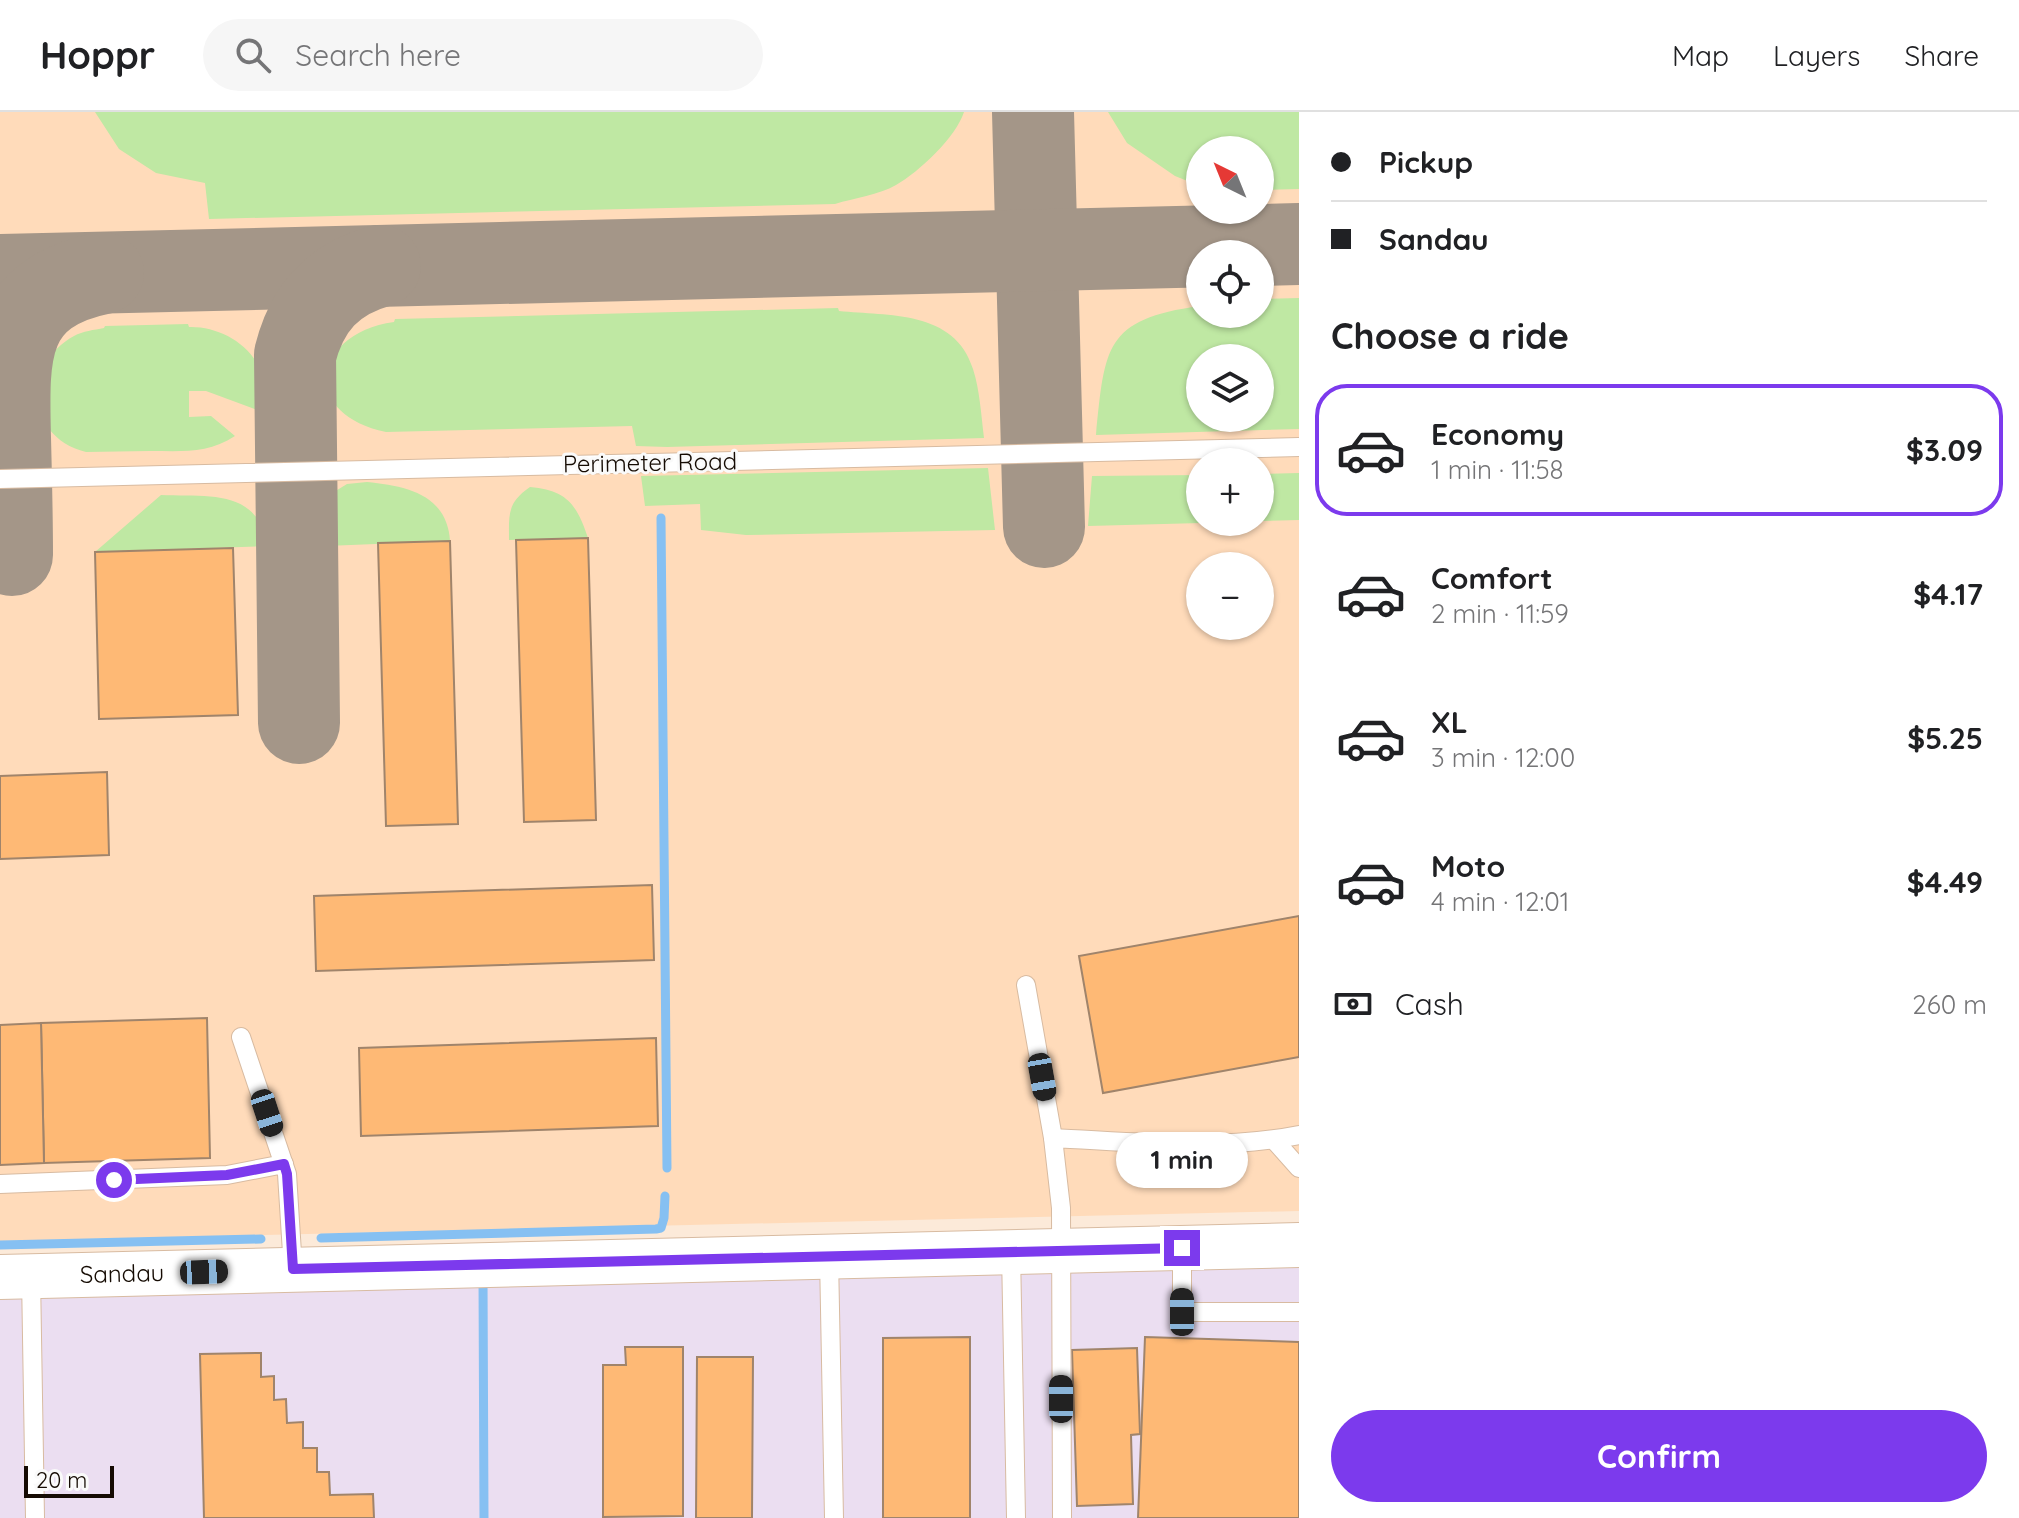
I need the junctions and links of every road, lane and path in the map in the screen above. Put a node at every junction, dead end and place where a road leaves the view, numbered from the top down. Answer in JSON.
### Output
{"nodes":[{"id":1,"x":1299,"y":447,"type":"edge"},
{"id":2,"x":0,"y":479,"type":"edge"},
{"id":3,"x":1026,"y":985,"type":"dead end"},
{"id":4,"x":241,"y":1037,"type":"dead end"},
{"id":5,"x":1299,"y":1135,"type":"edge"},
{"id":6,"x":1053,"y":1138,"type":"junction"},
{"id":7,"x":1274,"y":1140,"type":"junction"},
{"id":8,"x":284,"y":1164,"type":"junction"},
{"id":9,"x":1299,"y":1168,"type":"edge"},
{"id":10,"x":0,"y":1184,"type":"edge"},
{"id":11,"x":1299,"y":1245,"type":"edge"},
{"id":12,"x":1182,"y":1248,"type":"junction"},
{"id":13,"x":1060,"y":1251,"type":"junction"},
{"id":14,"x":1011,"y":1252,"type":"junction"},
{"id":15,"x":829,"y":1255,"type":"junction"},
{"id":16,"x":293,"y":1269,"type":"junction"},
{"id":17,"x":15,"y":1277,"type":"edge"},
{"id":18,"x":1299,"y":1312,"type":"edge"},
{"id":19,"x":35,"y":1518,"type":"edge"},
{"id":20,"x":834,"y":1518,"type":"edge"},
{"id":21,"x":1016,"y":1518,"type":"edge"},
{"id":22,"x":1062,"y":1518,"type":"edge"}],
"edges":[{"from":1,"to":2,"type":"lane","name":"Perimeter Road"},
{"from":3,"to":6,"type":"lane"},
{"from":4,"to":8,"type":"lane"},
{"from":5,"to":7,"type":"lane"},
{"from":6,"to":7,"type":"lane"},
{"from":6,"to":13,"type":"lane"},
{"from":7,"to":9,"type":"lane"},
{"from":8,"to":10,"type":"lane"},
{"from":8,"to":16,"type":"lane"},
{"from":11,"to":12,"type":"street","name":"Sandau"},
{"from":12,"to":13,"type":"street","name":"Sandau"},
{"from":12,"to":18,"type":"lane"},
{"from":13,"to":14,"type":"street","name":"Sandau"},
{"from":13,"to":22,"type":"lane"},
{"from":14,"to":15,"type":"street","name":"Sandau"},
{"from":14,"to":21,"type":"lane"},
{"from":15,"to":16,"type":"street","name":"Sandau"},
{"from":15,"to":20,"type":"lane"},
{"from":16,"to":17,"type":"street","name":"Sandau"},
{"from":17,"to":19,"type":"lane"}]}
